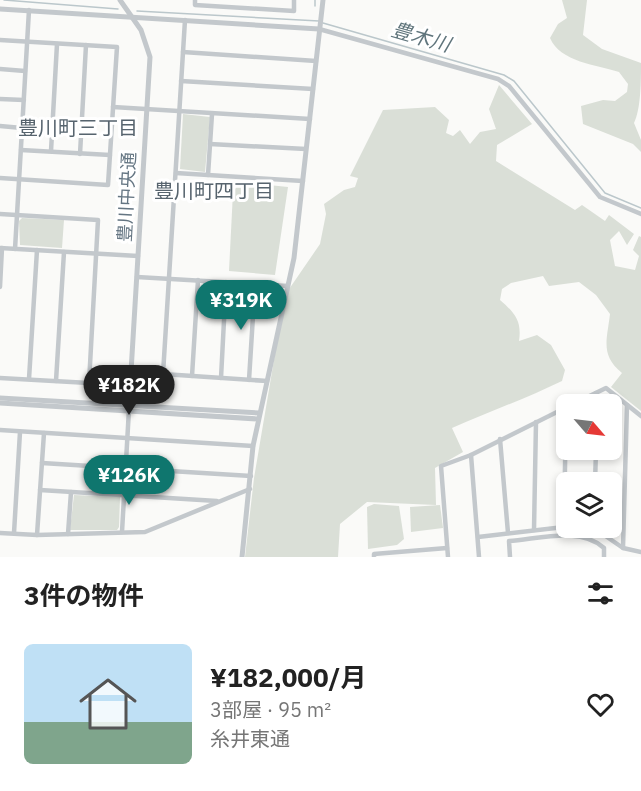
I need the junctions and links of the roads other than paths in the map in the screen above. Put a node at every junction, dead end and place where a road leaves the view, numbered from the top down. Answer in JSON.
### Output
{"nodes":[{"id":1,"x":120,"y":0,"type":"edge"},
{"id":2,"x":195,"y":0,"type":"edge"},
{"id":3,"x":228,"y":0,"type":"edge"},
{"id":4,"x":262,"y":0,"type":"edge"},
{"id":5,"x":294,"y":0,"type":"edge"},
{"id":6,"x":323,"y":0,"type":"edge"},
{"id":7,"x":228,"y":7,"type":"junction"},
{"id":8,"x":0,"y":9,"type":"edge"},
{"id":9,"x":261,"y":9,"type":"junction"},
{"id":10,"x":29,"y":10,"type":"junction"},
{"id":11,"x":133,"y":17,"type":"junction"},
{"id":12,"x":185,"y":20,"type":"junction"},
{"id":13,"x":319,"y":27,"type":"junction"},
{"id":14,"x":0,"y":40,"type":"edge"},
{"id":15,"x":27,"y":42,"type":"junction"},
{"id":16,"x":57,"y":44,"type":"junction"},
{"id":17,"x":87,"y":45,"type":"junction"},
{"id":18,"x":183,"y":52,"type":"junction"},
{"id":19,"x":316,"y":61,"type":"junction"},
{"id":20,"x":0,"y":69,"type":"edge"},
{"id":21,"x":25,"y":71,"type":"junction"},
{"id":22,"x":181,"y":81,"type":"junction"},
{"id":23,"x":313,"y":89,"type":"junction"},
{"id":24,"x":0,"y":99,"type":"edge"},
{"id":25,"x":24,"y":100,"type":"junction"},
{"id":26,"x":113,"y":107,"type":"junction"},
{"id":27,"x":146,"y":109,"type":"junction"},
{"id":28,"x":179,"y":111,"type":"junction"},
{"id":29,"x":212,"y":114,"type":"junction"},
{"id":30,"x":310,"y":119,"type":"junction"},
{"id":31,"x":0,"y":126,"type":"edge"},
{"id":32,"x":22,"y":128,"type":"junction"},
{"id":33,"x":210,"y":144,"type":"junction"},
{"id":34,"x":306,"y":149,"type":"junction"},
{"id":35,"x":21,"y":150,"type":"junction"},
{"id":36,"x":51,"y":152,"type":"junction"},
{"id":37,"x":80,"y":153,"type":"junction"},
{"id":38,"x":110,"y":155,"type":"junction"},
{"id":39,"x":176,"y":173,"type":"junction"},
{"id":40,"x":208,"y":175,"type":"junction"},
{"id":41,"x":0,"y":178,"type":"edge"},
{"id":42,"x":19,"y":179,"type":"junction"},
{"id":43,"x":303,"y":181,"type":"junction"},
{"id":44,"x":0,"y":214,"type":"edge"},
{"id":45,"x":641,"y":214,"type":"edge"},
{"id":46,"x":17,"y":215,"type":"junction"},
{"id":47,"x":1,"y":248,"type":"edge"},
{"id":48,"x":15,"y":249,"type":"junction"},
{"id":49,"x":37,"y":250,"type":"junction"},
{"id":50,"x":64,"y":252,"type":"junction"},
{"id":51,"x":97,"y":254,"type":"junction"},
{"id":52,"x":138,"y":256,"type":"junction"},
{"id":53,"x":137,"y":277,"type":"junction"},
{"id":54,"x":169,"y":278,"type":"junction"},
{"id":55,"x":198,"y":280,"type":"junction"},
{"id":56,"x":226,"y":282,"type":"junction"},
{"id":57,"x":255,"y":284,"type":"junction"},
{"id":58,"x":288,"y":286,"type":"junction"},
{"id":59,"x":0,"y":287,"type":"edge"},
{"id":60,"x":192,"y":376,"type":"junction"},
{"id":61,"x":0,"y":378,"type":"edge"},
{"id":62,"x":221,"y":378,"type":"junction"},
{"id":63,"x":29,"y":379,"type":"junction"},
{"id":64,"x":249,"y":380,"type":"junction"},
{"id":65,"x":56,"y":381,"type":"junction"},
{"id":66,"x":267,"y":381,"type":"junction"},
{"id":67,"x":596,"y":393,"type":"edge"},
{"id":68,"x":0,"y":398,"type":"edge"},
{"id":69,"x":0,"y":403,"type":"edge"},
{"id":70,"x":627,"y":405,"type":"junction"},
{"id":71,"x":129,"y":407,"type":"junction"},
{"id":72,"x":556,"y":412,"type":"edge"},
{"id":73,"x":259,"y":416,"type":"junction"},
{"id":74,"x":641,"y":416,"type":"edge"},
{"id":75,"x":536,"y":422,"type":"junction"},
{"id":76,"x":0,"y":430,"type":"edge"},
{"id":77,"x":20,"y":432,"type":"junction"},
{"id":78,"x":44,"y":433,"type":"junction"},
{"id":79,"x":127,"y":438,"type":"junction"},
{"id":80,"x":500,"y":439,"type":"junction"},
{"id":81,"x":254,"y":446,"type":"junction"},
{"id":82,"x":471,"y":454,"type":"junction"},
{"id":83,"x":42,"y":463,"type":"junction"},
{"id":84,"x":125,"y":468,"type":"junction"},
{"id":85,"x":251,"y":476,"type":"junction"},
{"id":86,"x":250,"y":489,"type":"junction"},
{"id":87,"x":40,"y":490,"type":"junction"},
{"id":88,"x":71,"y":492,"type":"junction"},
{"id":89,"x":123,"y":495,"type":"junction"},
{"id":90,"x":219,"y":501,"type":"junction"},
{"id":91,"x":556,"y":528,"type":"edge"},
{"id":92,"x":534,"y":530,"type":"junction"},
{"id":93,"x":122,"y":532,"type":"junction"},
{"id":94,"x":0,"y":533,"type":"edge"},
{"id":95,"x":14,"y":533,"type":"junction"},
{"id":96,"x":508,"y":533,"type":"junction"},
{"id":97,"x":68,"y":534,"type":"junction"},
{"id":98,"x":37,"y":535,"type":"junction"},
{"id":99,"x":478,"y":537,"type":"junction"},
{"id":100,"x":608,"y":538,"type":"edge"},
{"id":101,"x":447,"y":548,"type":"junction"},
{"id":102,"x":623,"y":548,"type":"junction"},
{"id":103,"x":641,"y":552,"type":"edge"},
{"id":104,"x":242,"y":557,"type":"edge"},
{"id":105,"x":374,"y":557,"type":"edge"},
{"id":106,"x":448,"y":557,"type":"edge"},
{"id":107,"x":479,"y":557,"type":"edge"},
{"id":108,"x":510,"y":557,"type":"edge"},
{"id":109,"x":604,"y":557,"type":"edge"}],
"edges":[{"from":1,"to":11,"type":"street","name":"豊川中央通"},
{"from":2,"to":7,"type":"street"},
{"from":3,"to":7,"type":"street"},
{"from":4,"to":9,"type":"street"},
{"from":5,"to":9,"type":"street"},
{"from":6,"to":13,"type":"street"},
{"from":7,"to":9,"type":"street"},
{"from":8,"to":10,"type":"street"},
{"from":10,"to":11,"type":"street"},
{"from":10,"to":15,"type":"street"},
{"from":11,"to":12,"type":"street"},
{"from":11,"to":27,"type":"street","name":"豊川中央通"},
{"from":12,"to":13,"type":"street"},
{"from":12,"to":18,"type":"street"},
{"from":13,"to":19,"type":"street"},
{"from":13,"to":45,"type":"street"},
{"from":14,"to":15,"type":"street"},
{"from":15,"to":16,"type":"street"},
{"from":15,"to":21,"type":"street"},
{"from":16,"to":17,"type":"street"},
{"from":16,"to":36,"type":"street"},
{"from":17,"to":26,"type":"street"},
{"from":17,"to":37,"type":"street"},
{"from":18,"to":19,"type":"street"},
{"from":18,"to":22,"type":"street"},
{"from":19,"to":23,"type":"street"},
{"from":20,"to":21,"type":"street"},
{"from":21,"to":25,"type":"street"},
{"from":22,"to":23,"type":"street"},
{"from":22,"to":28,"type":"street"},
{"from":23,"to":30,"type":"street"},
{"from":24,"to":25,"type":"street"},
{"from":25,"to":32,"type":"street"},
{"from":26,"to":27,"type":"street"},
{"from":26,"to":38,"type":"street"},
{"from":27,"to":28,"type":"street"},
{"from":27,"to":52,"type":"street","name":"豊川中央通"},
{"from":28,"to":29,"type":"street"},
{"from":28,"to":39,"type":"street"},
{"from":29,"to":30,"type":"street"},
{"from":29,"to":33,"type":"street"},
{"from":30,"to":34,"type":"street"},
{"from":31,"to":32,"type":"street"},
{"from":32,"to":35,"type":"street"},
{"from":33,"to":34,"type":"street"},
{"from":33,"to":40,"type":"street"},
{"from":34,"to":43,"type":"street"},
{"from":35,"to":36,"type":"street"},
{"from":35,"to":42,"type":"street"},
{"from":36,"to":37,"type":"street"},
{"from":37,"to":38,"type":"street"},
{"from":38,"to":42,"type":"street"},
{"from":39,"to":40,"type":"street"},
{"from":39,"to":54,"type":"street"},
{"from":40,"to":43,"type":"street"},
{"from":41,"to":42,"type":"street"},
{"from":42,"to":46,"type":"street"},
{"from":43,"to":58,"type":"street"},
{"from":44,"to":46,"type":"street"},
{"from":46,"to":48,"type":"street"},
{"from":46,"to":51,"type":"street"},
{"from":47,"to":48,"type":"street"},
{"from":47,"to":59,"type":"street"},
{"from":48,"to":49,"type":"street"},
{"from":49,"to":50,"type":"street"},
{"from":49,"to":63,"type":"street"},
{"from":50,"to":51,"type":"street"},
{"from":50,"to":65,"type":"street"},
{"from":51,"to":52,"type":"street"},
{"from":51,"to":65,"type":"street"},
{"from":52,"to":53,"type":"street","name":"豊川中央通"},
{"from":53,"to":54,"type":"street"},
{"from":53,"to":71,"type":"street","name":"豊川中央通"},
{"from":54,"to":55,"type":"street"},
{"from":54,"to":60,"type":"street"},
{"from":55,"to":56,"type":"street"},
{"from":55,"to":60,"type":"street"},
{"from":56,"to":57,"type":"street"},
{"from":56,"to":62,"type":"street"},
{"from":57,"to":58,"type":"street"},
{"from":57,"to":64,"type":"street"},
{"from":58,"to":66,"type":"street"},
{"from":60,"to":62,"type":"street"},
{"from":61,"to":63,"type":"street"},
{"from":62,"to":64,"type":"street"},
{"from":63,"to":65,"type":"street"},
{"from":64,"to":66,"type":"street"},
{"from":66,"to":73,"type":"street"},
{"from":67,"to":70,"type":"street"},
{"from":68,"to":71,"type":"street"},
{"from":69,"to":71,"type":"street"},
{"from":70,"to":74,"type":"street"},
{"from":70,"to":102,"type":"street"},
{"from":71,"to":73,"type":"street"},
{"from":71,"to":79,"type":"street"},
{"from":72,"to":75,"type":"street"},
{"from":73,"to":81,"type":"street"},
{"from":75,"to":80,"type":"street"},
{"from":75,"to":92,"type":"street"},
{"from":76,"to":77,"type":"street"},
{"from":77,"to":78,"type":"street"},
{"from":77,"to":95,"type":"street"},
{"from":78,"to":79,"type":"street"},
{"from":78,"to":83,"type":"street"},
{"from":79,"to":81,"type":"street"},
{"from":79,"to":84,"type":"street"},
{"from":80,"to":82,"type":"street"},
{"from":80,"to":96,"type":"street"},
{"from":81,"to":85,"type":"street"},
{"from":82,"to":99,"type":"street"},
{"from":82,"to":101,"type":"street"},
{"from":83,"to":84,"type":"street"},
{"from":83,"to":87,"type":"street"},
{"from":84,"to":85,"type":"street"},
{"from":84,"to":89,"type":"street"},
{"from":85,"to":86,"type":"street"},
{"from":86,"to":90,"type":"street"},
{"from":86,"to":104,"type":"street"},
{"from":87,"to":88,"type":"street"},
{"from":87,"to":98,"type":"street"},
{"from":88,"to":89,"type":"street"},
{"from":88,"to":97,"type":"street"},
{"from":89,"to":90,"type":"street"},
{"from":89,"to":93,"type":"street"},
{"from":90,"to":93,"type":"street"},
{"from":91,"to":92,"type":"street"},
{"from":92,"to":96,"type":"street"},
{"from":93,"to":97,"type":"street"},
{"from":94,"to":95,"type":"street"},
{"from":95,"to":98,"type":"street"},
{"from":96,"to":99,"type":"street"},
{"from":97,"to":98,"type":"street"},
{"from":99,"to":107,"type":"street"},
{"from":100,"to":102,"type":"street"},
{"from":101,"to":105,"type":"street"},
{"from":101,"to":106,"type":"street"},
{"from":102,"to":103,"type":"street"},
{"from":108,"to":109,"type":"street"}]}
